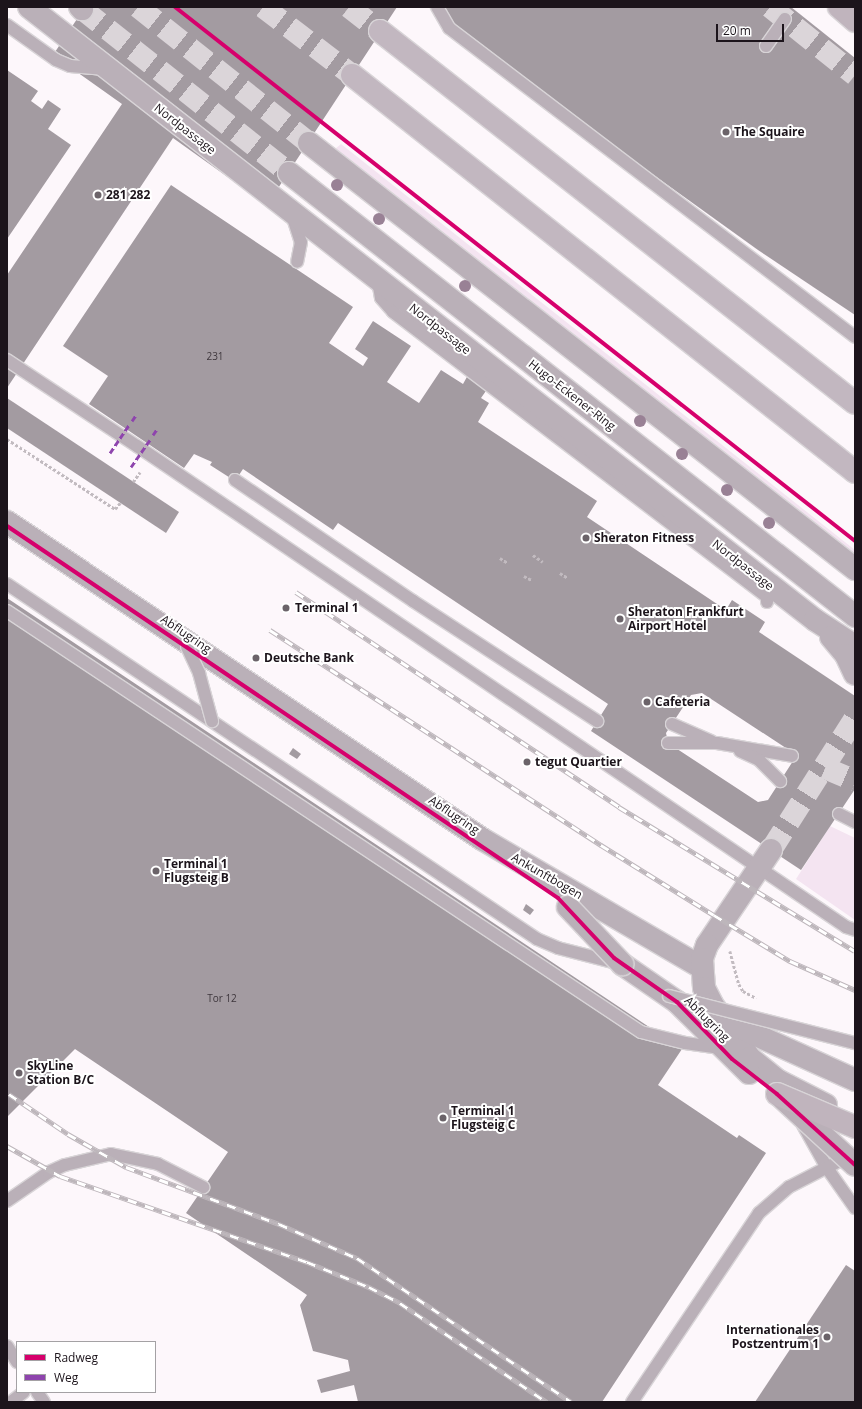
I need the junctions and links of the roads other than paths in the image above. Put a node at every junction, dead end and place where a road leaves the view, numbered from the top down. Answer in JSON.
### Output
{"nodes":[{"id":1,"x":29,"y":7,"type":"edge"},
{"id":2,"x":437,"y":7,"type":"edge"},
{"id":3,"x":839,"y":7,"type":"edge"},
{"id":4,"x":785,"y":19,"type":"dead end"},
{"id":5,"x":855,"y":21,"type":"edge"},
{"id":6,"x":7,"y":25,"type":"edge"},
{"id":7,"x":380,"y":31,"type":"tunnel mouth"},
{"id":8,"x":766,"y":46,"type":"dead end"},
{"id":9,"x":108,"y":69,"type":"junction"},
{"id":10,"x":352,"y":75,"type":"tunnel mouth"},
{"id":11,"x":309,"y":143,"type":"tunnel mouth"},
{"id":12,"x":289,"y":173,"type":"tunnel mouth"},
{"id":13,"x":290,"y":211,"type":"junction"},
{"id":14,"x":297,"y":262,"type":"dead end"},
{"id":15,"x":378,"y":280,"type":"junction"},
{"id":16,"x":855,"y":338,"type":"edge"},
{"id":17,"x":7,"y":360,"type":"edge"},
{"id":18,"x":855,"y":402,"type":"edge"},
{"id":19,"x":855,"y":472,"type":"edge"},
{"id":20,"x":235,"y":480,"type":"dead end"},
{"id":21,"x":7,"y":522,"type":"edge"},
{"id":22,"x":7,"y":526,"type":"edge"},
{"id":23,"x":855,"y":569,"type":"edge"},
{"id":24,"x":7,"y":584,"type":"edge"},
{"id":25,"x":767,"y":602,"type":"dead end"},
{"id":26,"x":7,"y":611,"type":"edge"},
{"id":27,"x":855,"y":616,"type":"edge"},
{"id":28,"x":815,"y":620,"type":"junction"},
{"id":29,"x":855,"y":646,"type":"edge"},
{"id":30,"x":187,"y":647,"type":"junction"},
{"id":31,"x":855,"y":674,"type":"edge"},
{"id":32,"x":212,"y":721,"type":"junction"},
{"id":33,"x":597,"y":721,"type":"dead end"},
{"id":34,"x":672,"y":724,"type":"dead end"},
{"id":35,"x":668,"y":743,"type":"dead end"},
{"id":36,"x":717,"y":743,"type":"junction"},
{"id":37,"x":792,"y":756,"type":"dead end"},
{"id":38,"x":780,"y":781,"type":"dead end"},
{"id":39,"x":839,"y":814,"type":"dead end"},
{"id":40,"x":855,"y":822,"type":"edge"},
{"id":41,"x":771,"y":850,"type":"tunnel mouth"},
{"id":42,"x":759,"y":868,"type":"junction"},
{"id":43,"x":855,"y":930,"type":"edge"},
{"id":44,"x":622,"y":964,"type":"junction"},
{"id":45,"x":702,"y":967,"type":"junction"},
{"id":46,"x":669,"y":996,"type":"junction"},
{"id":47,"x":723,"y":1020,"type":"junction"},
{"id":48,"x":855,"y":1043,"type":"edge"},
{"id":49,"x":722,"y":1048,"type":"junction"},
{"id":50,"x":855,"y":1080,"type":"edge"},
{"id":51,"x":777,"y":1087,"type":"junction"},
{"id":52,"x":855,"y":1120,"type":"edge"},
{"id":53,"x":855,"y":1127,"type":"edge"},
{"id":54,"x":855,"y":1153,"type":"edge"},
{"id":55,"x":855,"y":1165,"type":"edge"},
{"id":56,"x":827,"y":1168,"type":"junction"},
{"id":57,"x":203,"y":1187,"type":"dead end"},
{"id":58,"x":7,"y":1201,"type":"edge"},
{"id":59,"x":855,"y":1208,"type":"edge"},
{"id":60,"x":7,"y":1346,"type":"edge"},
{"id":61,"x":16,"y":1360,"type":"edge"},
{"id":62,"x":23,"y":1393,"type":"edge"},
{"id":63,"x":38,"y":1393,"type":"edge"},
{"id":64,"x":12,"y":1402,"type":"edge"},
{"id":65,"x":44,"y":1402,"type":"edge"},
{"id":66,"x":632,"y":1402,"type":"edge"}],
"edges":[{"from":1,"to":9,"type":"street","name":"Nordpassage"},
{"from":2,"to":16,"type":"lane"},
{"from":3,"to":5,"type":"highway"},
{"from":4,"to":8,"type":"lane"},
{"from":6,"to":9,"type":"lane"},
{"from":7,"to":18,"type":"highway"},
{"from":9,"to":13,"type":"street","name":"Nordpassage"},
{"from":10,"to":19,"type":"highway"},
{"from":11,"to":23,"type":"street"},
{"from":12,"to":27,"type":"street","name":"Hugo-Eckener-Ring"},
{"from":13,"to":14,"type":"lane"},
{"from":13,"to":15,"type":"street","name":"Nordpassage"},
{"from":15,"to":25,"type":"lane"},
{"from":15,"to":28,"type":"street","name":"Nordpassage"},
{"from":17,"to":42,"type":"lane"},
{"from":20,"to":33,"type":"lane"},
{"from":21,"to":45,"type":"street","name":"Ankunftbogen"},
{"from":22,"to":30,"type":"street","name":"Abflugring"},
{"from":24,"to":32,"type":"lane"},
{"from":26,"to":49,"type":"lane"},
{"from":28,"to":29,"type":"street","name":"Nordpassage"},
{"from":28,"to":31,"type":"street"},
{"from":30,"to":32,"type":"lane","bridge":true},
{"from":30,"to":44,"type":"street","name":"Abflugring","bridge":true},
{"from":32,"to":44,"type":"lane"},
{"from":34,"to":36,"type":"lane"},
{"from":35,"to":36,"type":"lane"},
{"from":36,"to":37,"type":"lane"},
{"from":36,"to":38,"type":"lane"},
{"from":39,"to":40,"type":"lane"},
{"from":41,"to":42,"type":"street"},
{"from":42,"to":43,"type":"lane"},
{"from":42,"to":45,"type":"street"},
{"from":44,"to":46,"type":"street","name":"Abflugring"},
{"from":45,"to":47,"type":"street"},
{"from":46,"to":48,"type":"lane","bridge":true},
{"from":46,"to":49,"type":"street","name":"Abflugring"},
{"from":47,"to":50,"type":"street"},
{"from":47,"to":51,"type":"street","name":"Abflugring"},
{"from":49,"to":51,"type":"street","name":"Abflugring"},
{"from":51,"to":52,"type":"street","name":"Abflugring"},
{"from":51,"to":53,"type":"highway","bridge":true},
{"from":51,"to":55,"type":"street","name":"Abflugring","bridge":true},
{"from":51,"to":56,"type":"lane"},
{"from":54,"to":56,"type":"lane"},
{"from":56,"to":59,"type":"lane"},
{"from":56,"to":66,"type":"lane"},
{"from":57,"to":58,"type":"lane"},
{"from":60,"to":61,"type":"lane"},
{"from":62,"to":64,"type":"lane"},
{"from":63,"to":65,"type":"lane"}]}
